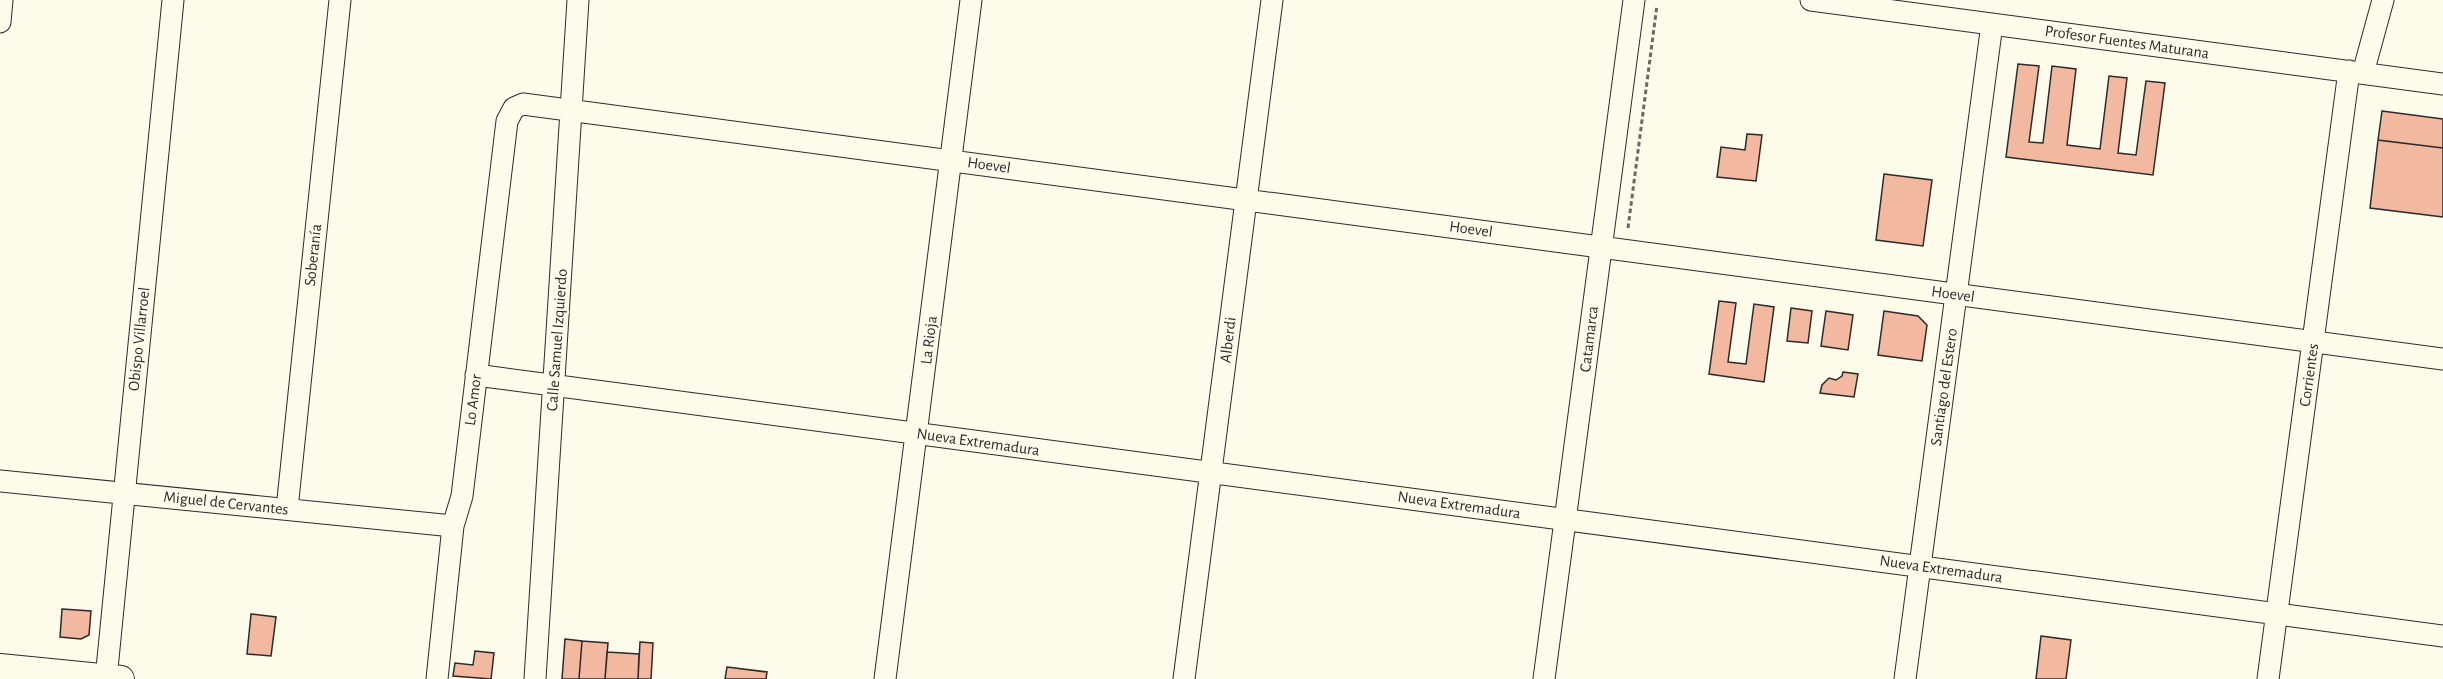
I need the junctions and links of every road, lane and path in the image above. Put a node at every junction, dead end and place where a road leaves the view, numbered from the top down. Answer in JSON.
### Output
{"nodes":[{"id":1,"x":2,"y":0,"type":"edge"},
{"id":2,"x":173,"y":0,"type":"edge"},
{"id":3,"x":340,"y":0,"type":"edge"},
{"id":4,"x":578,"y":0,"type":"edge"},
{"id":5,"x":971,"y":0,"type":"edge"},
{"id":6,"x":1272,"y":0,"type":"edge"},
{"id":7,"x":1634,"y":0,"type":"edge"},
{"id":8,"x":1811,"y":0,"type":"edge"},
{"id":9,"x":2383,"y":0,"type":"edge"},
{"id":10,"x":1658,"y":5,"type":"dead end"},
{"id":11,"x":0,"y":22,"type":"edge"},
{"id":12,"x":1992,"y":24,"type":"junction"},
{"id":13,"x":2356,"y":72,"type":"junction"},
{"id":14,"x":2443,"y":84,"type":"edge"},
{"id":15,"x":571,"y":109,"type":"junction"},
{"id":16,"x":507,"y":121,"type":"joint"},
{"id":17,"x":952,"y":160,"type":"junction"},
{"id":18,"x":1246,"y":199,"type":"junction"},
{"id":19,"x":1628,"y":228,"type":"dead end"},
{"id":20,"x":1601,"y":247,"type":"junction"},
{"id":21,"x":1956,"y":294,"type":"junction"},
{"id":22,"x":2313,"y":342,"type":"junction"},
{"id":23,"x":2443,"y":359,"type":"edge"},
{"id":24,"x":476,"y":375,"type":"junction"},
{"id":25,"x":554,"y":386,"type":"junction"},
{"id":26,"x":917,"y":434,"type":"junction"},
{"id":27,"x":1211,"y":472,"type":"junction"},
{"id":28,"x":0,"y":481,"type":"edge"},
{"id":29,"x":124,"y":493,"type":"junction"},
{"id":30,"x":287,"y":509,"type":"junction"},
{"id":31,"x":1565,"y":519,"type":"junction"},
{"id":32,"x":453,"y":526,"type":"junction"},
{"id":33,"x":1920,"y":566,"type":"junction"},
{"id":34,"x":2277,"y":614,"type":"junction"},
{"id":35,"x":2443,"y":636,"type":"edge"},
{"id":36,"x":0,"y":667,"type":"edge"},
{"id":37,"x":111,"y":679,"type":"edge"},
{"id":38,"x":437,"y":679,"type":"edge"},
{"id":39,"x":535,"y":679,"type":"edge"},
{"id":40,"x":885,"y":679,"type":"edge"},
{"id":41,"x":1184,"y":679,"type":"edge"},
{"id":42,"x":1544,"y":679,"type":"edge"},
{"id":43,"x":1905,"y":679,"type":"edge"},
{"id":44,"x":2268,"y":679,"type":"edge"}],
"edges":[{"from":1,"to":11,"type":"street"},
{"from":2,"to":29,"type":"street","name":"Obispo Villarroel"},
{"from":3,"to":30,"type":"street","name":"Soberanía"},
{"from":4,"to":15,"type":"street","name":"Calle Samuel Izquierdo"},
{"from":5,"to":17,"type":"street","name":"La Rioja"},
{"from":6,"to":18,"type":"street","name":"Alberdi"},
{"from":7,"to":20,"type":"street","name":"Catamarca"},
{"from":8,"to":12,"type":"street","name":"Profesor Fuentes Maturana"},
{"from":9,"to":13,"type":"street","name":"Corrientes"},
{"from":10,"to":19,"type":"path"},
{"from":12,"to":13,"type":"street","name":"Profesor Fuentes Maturana"},
{"from":12,"to":21,"type":"street","name":"Santiago del Estero"},
{"from":13,"to":14,"type":"street","name":"Profesor Fuentes Maturana"},
{"from":13,"to":22,"type":"street","name":"Corrientes"},
{"from":15,"to":16,"type":"street","name":"Hoevel"},
{"from":15,"to":17,"type":"street","name":"Hoevel"},
{"from":15,"to":25,"type":"street","name":"Calle Samuel Izquierdo"},
{"from":16,"to":24,"type":"street","name":"Lo Amor"},
{"from":17,"to":18,"type":"street","name":"Hoevel"},
{"from":17,"to":26,"type":"street","name":"La Rioja"},
{"from":18,"to":20,"type":"street","name":"Hoevel"},
{"from":18,"to":27,"type":"street","name":"Alberdi"},
{"from":20,"to":21,"type":"street","name":"Hoevel"},
{"from":20,"to":31,"type":"street","name":"Catamarca"},
{"from":21,"to":22,"type":"street","name":"Hoevel"},
{"from":21,"to":33,"type":"street","name":"Santiago del Estero"},
{"from":22,"to":23,"type":"street","name":"Hoevel"},
{"from":22,"to":34,"type":"street","name":"Corrientes"},
{"from":24,"to":25,"type":"street","name":"Nueva Extremadura"},
{"from":24,"to":32,"type":"street","name":"Lo Amor"},
{"from":25,"to":26,"type":"street","name":"Nueva Extremadura"},
{"from":25,"to":39,"type":"street","name":"Calle Samuel Izquierdo"},
{"from":26,"to":27,"type":"street","name":"Nueva Extremadura"},
{"from":26,"to":40,"type":"street","name":"La Rioja"},
{"from":27,"to":31,"type":"street","name":"Nueva Extremadura"},
{"from":27,"to":41,"type":"street","name":"Alberdi"},
{"from":28,"to":29,"type":"street","name":"Miguel de Cervantes"},
{"from":29,"to":30,"type":"street","name":"Miguel de Cervantes"},
{"from":29,"to":37,"type":"street","name":"Obispo Villarroel"},
{"from":30,"to":32,"type":"street","name":"Miguel de Cervantes"},
{"from":31,"to":33,"type":"street","name":"Nueva Extremadura"},
{"from":31,"to":42,"type":"street","name":"Catamarca"},
{"from":32,"to":38,"type":"street","name":"Lo Amor"},
{"from":33,"to":34,"type":"street","name":"Nueva Extremadura"},
{"from":33,"to":43,"type":"street","name":"Santiago del Estero"},
{"from":34,"to":35,"type":"street","name":"Nueva Extremadura"},
{"from":34,"to":44,"type":"street","name":"Corrientes"},
{"from":36,"to":37,"type":"main road"}]}
